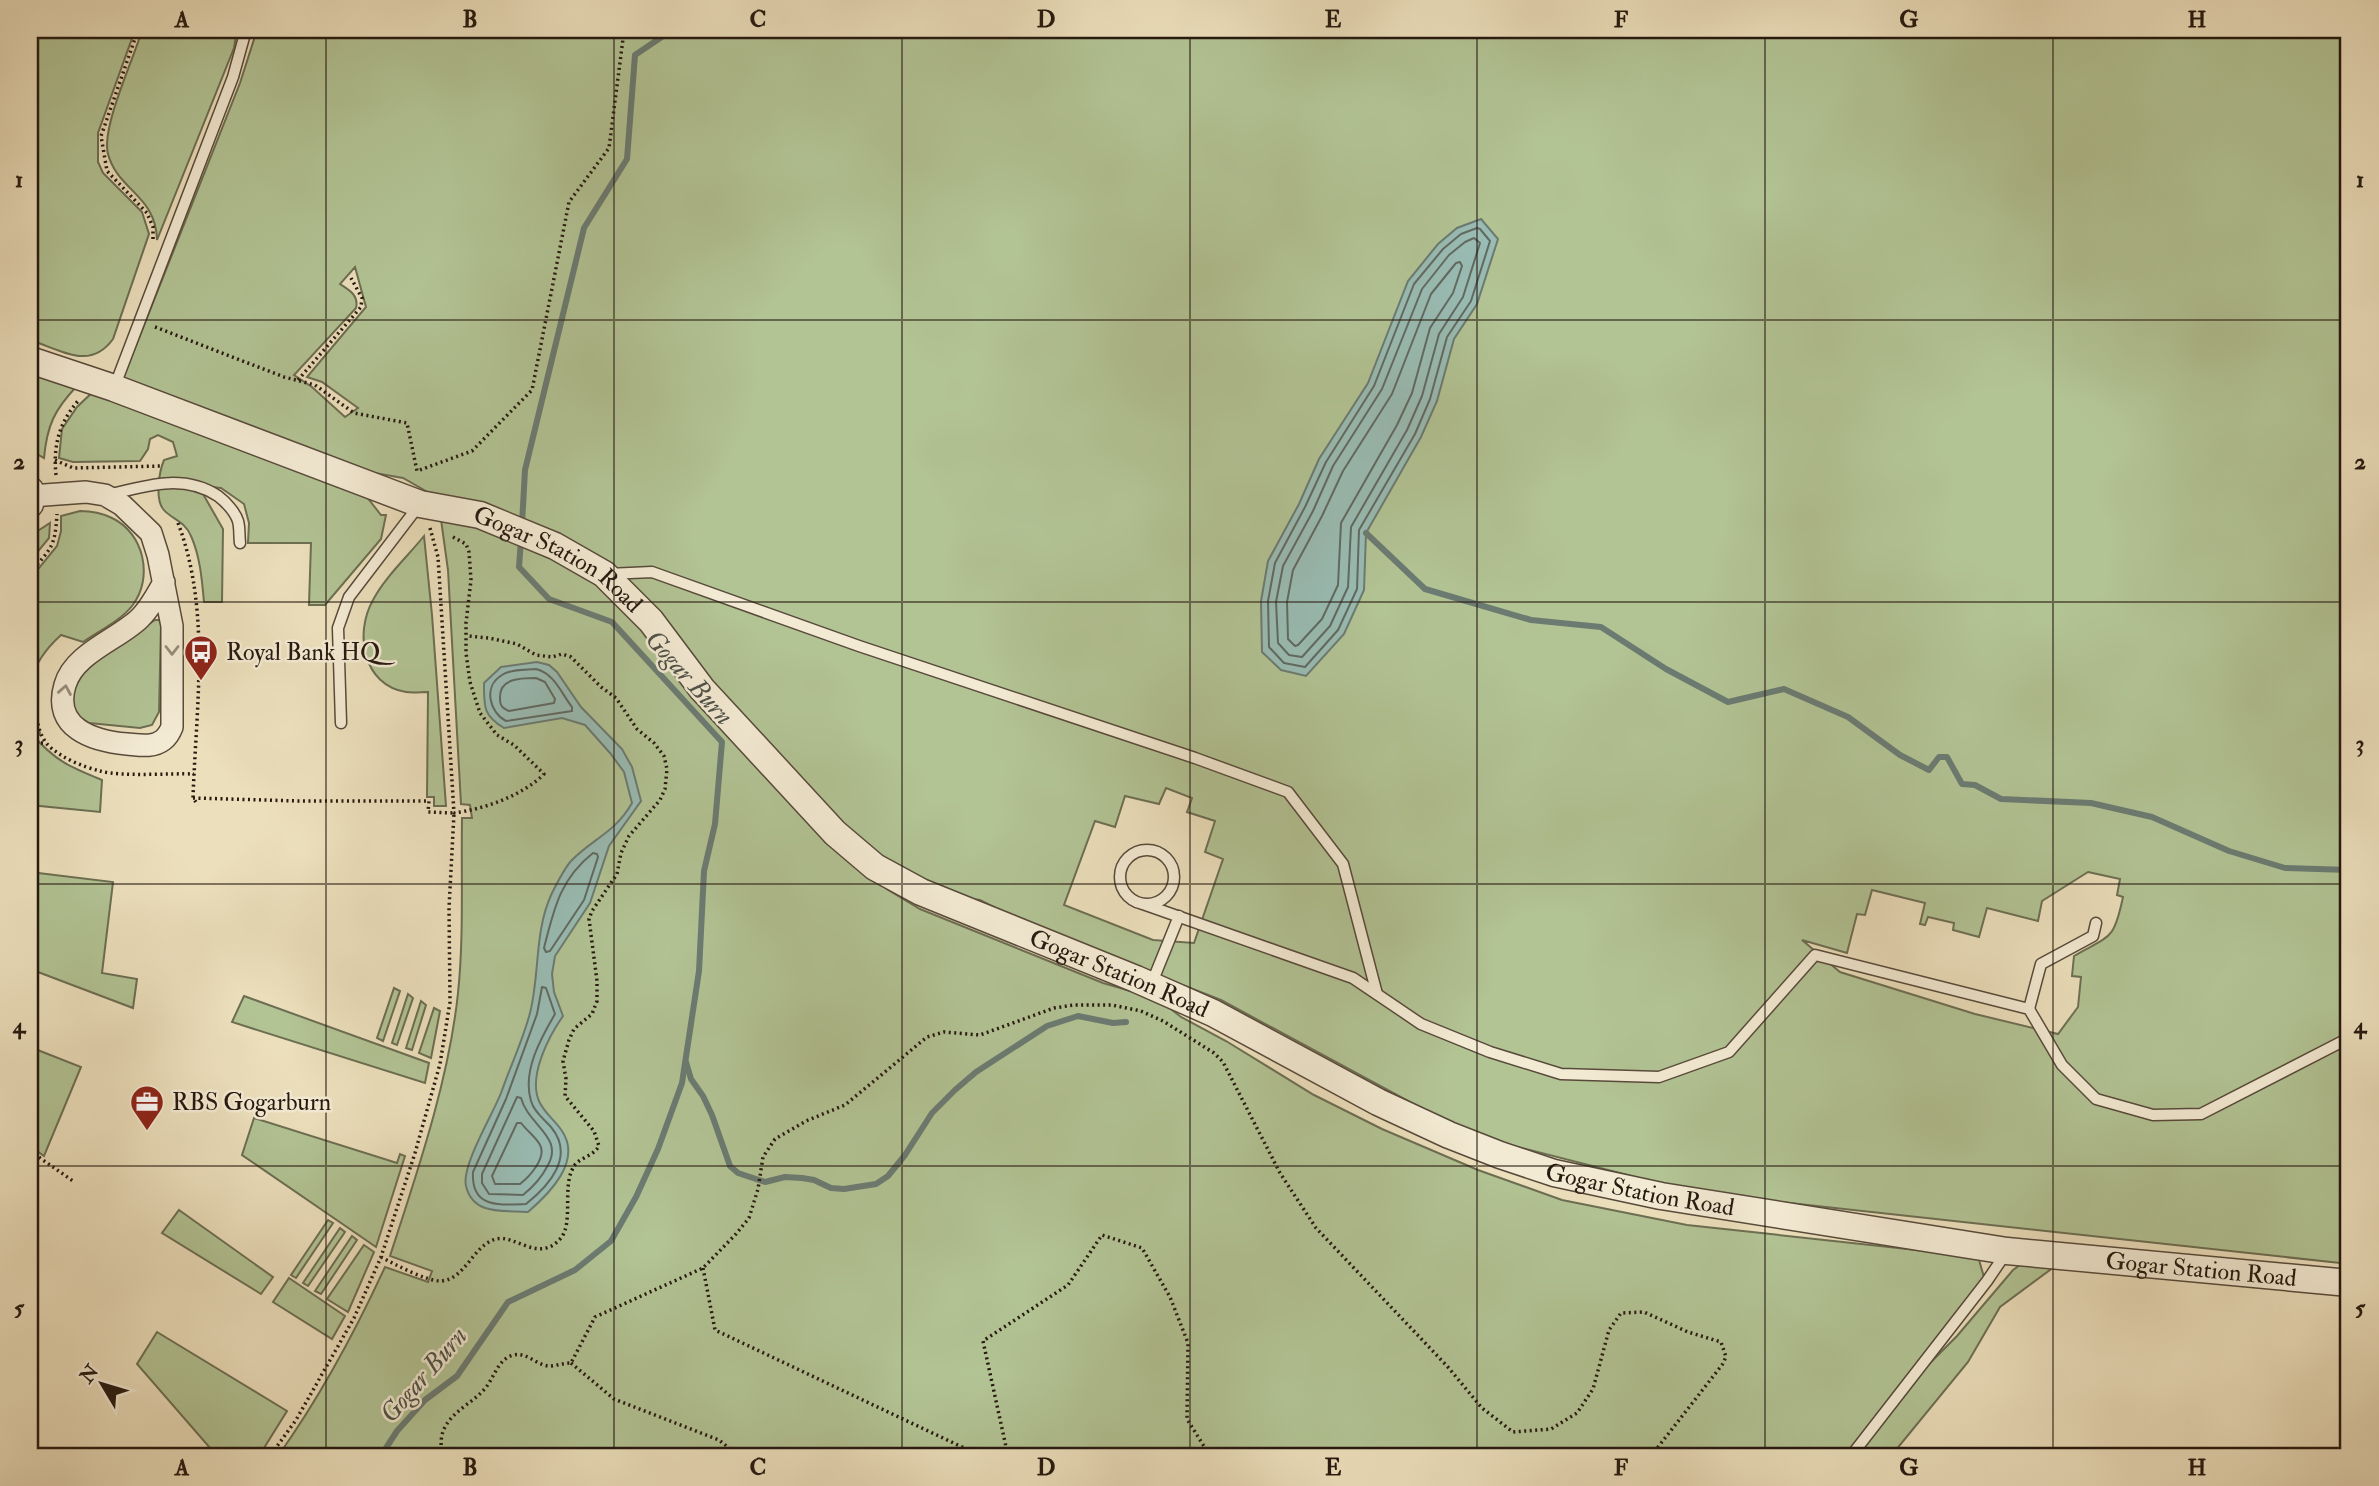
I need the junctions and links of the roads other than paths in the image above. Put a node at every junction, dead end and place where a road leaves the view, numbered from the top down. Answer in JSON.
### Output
{"nodes":[{"id":1,"x":246,"y":30,"type":"edge"},
{"id":2,"x":30,"y":360,"type":"edge"},
{"id":3,"x":114,"y":388,"type":"junction"},
{"id":4,"x":105,"y":495,"type":"junction"},
{"id":5,"x":30,"y":497,"type":"edge"},
{"id":6,"x":420,"y":504,"type":"junction"},
{"id":7,"x":240,"y":543,"type":"dead end"},
{"id":8,"x":604,"y":574,"type":"junction"},
{"id":9,"x":164,"y":582,"type":"junction"},
{"id":10,"x":341,"y":723,"type":"dead end"},
{"id":11,"x":1143,"y":904,"type":"junction"},
{"id":12,"x":1180,"y":916,"type":"junction"},
{"id":13,"x":2096,"y":923,"type":"dead end"},
{"id":14,"x":1151,"y":985,"type":"junction"},
{"id":15,"x":1377,"y":994,"type":"junction"},
{"id":16,"x":2029,"y":1009,"type":"junction"},
{"id":17,"x":2349,"y":1038,"type":"edge"},
{"id":18,"x":2007,"y":1251,"type":"junction"},
{"id":19,"x":2349,"y":1283,"type":"edge"},
{"id":20,"x":1851,"y":1456,"type":"edge"}],
"edges":[{"from":1,"to":3,"type":"lane"},
{"from":2,"to":3,"type":"street","name":"Gogar Station Road"},
{"from":3,"to":6,"type":"street","name":"Gogar Station Road"},
{"from":4,"to":5,"type":"street"},
{"from":4,"to":7,"type":"lane"},
{"from":4,"to":9,"type":"street"},
{"from":6,"to":8,"type":"street","name":"Gogar Station Road"},
{"from":6,"to":10,"type":"lane"},
{"from":8,"to":14,"type":"street","name":"Gogar Station Road"},
{"from":8,"to":15,"type":"lane"},
{"from":9,"to":9,"type":"street","one_way":true},
{"from":11,"to":11,"type":"lane"},
{"from":11,"to":12,"type":"lane"},
{"from":12,"to":14,"type":"lane"},
{"from":12,"to":15,"type":"lane"},
{"from":13,"to":16,"type":"lane"},
{"from":14,"to":18,"type":"street","name":"Gogar Station Road"},
{"from":15,"to":16,"type":"lane"},
{"from":16,"to":17,"type":"lane"},
{"from":18,"to":19,"type":"street","name":"Gogar Station Road"},
{"from":18,"to":20,"type":"lane"}]}
